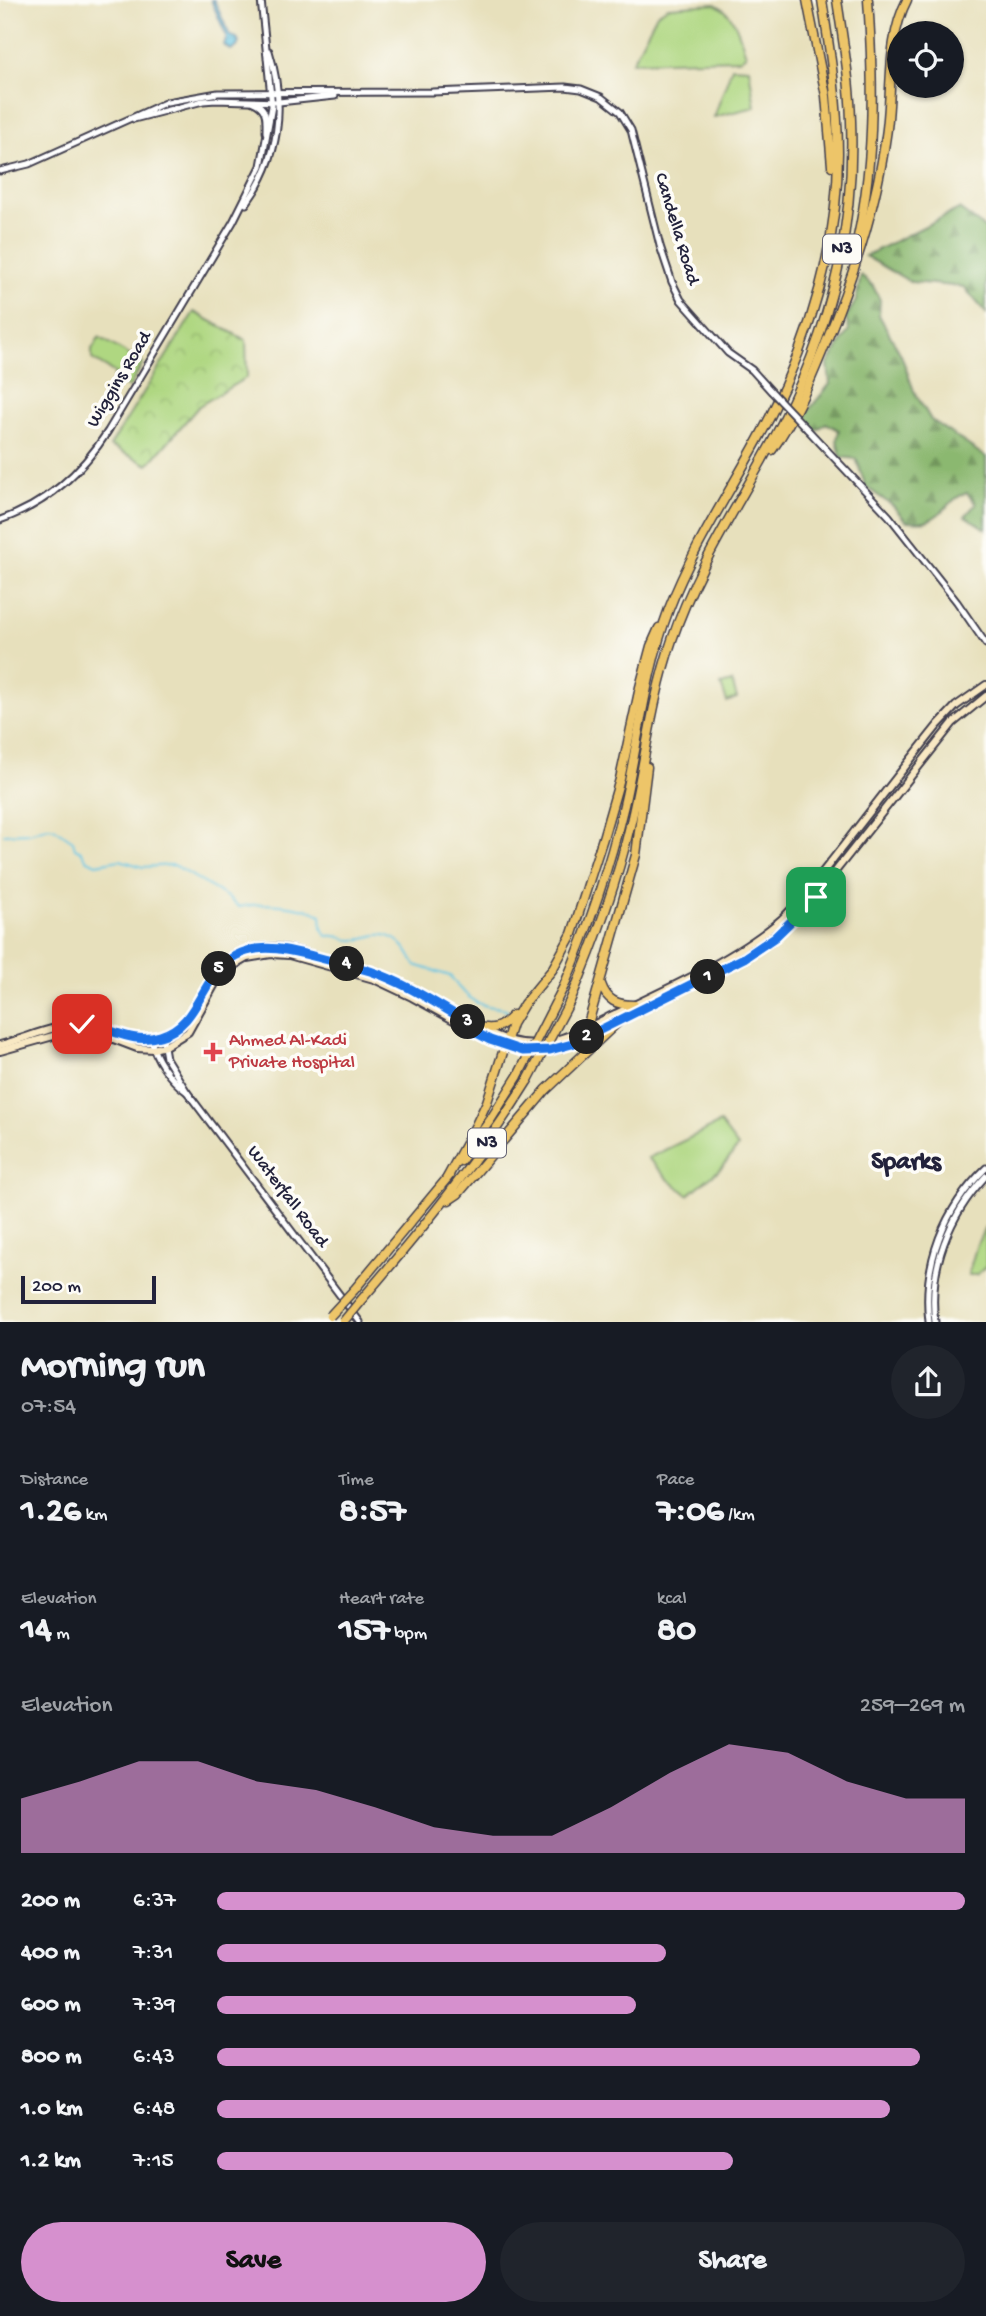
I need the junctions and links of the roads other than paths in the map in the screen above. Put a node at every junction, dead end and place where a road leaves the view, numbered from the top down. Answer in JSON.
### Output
{"nodes":[{"id":1,"x":261,"y":0,"type":"edge"},
{"id":2,"x":804,"y":0,"type":"edge"},
{"id":3,"x":822,"y":0,"type":"edge"},
{"id":4,"x":837,"y":0,"type":"edge"},
{"id":5,"x":868,"y":0,"type":"edge"},
{"id":6,"x":907,"y":0,"type":"edge"},
{"id":7,"x":275,"y":94,"type":"junction"},
{"id":8,"x":351,"y":94,"type":"junction"},
{"id":9,"x":250,"y":101,"type":"junction"},
{"id":10,"x":275,"y":102,"type":"junction"},
{"id":11,"x":159,"y":109,"type":"junction"},
{"id":12,"x":266,"y":145,"type":"junction"},
{"id":13,"x":0,"y":171,"type":"edge"},
{"id":14,"x":233,"y":222,"type":"junction"},
{"id":15,"x":827,"y":255,"type":"junction"},
{"id":16,"x":838,"y":315,"type":"junction"},
{"id":17,"x":750,"y":480,"type":"junction"},
{"id":18,"x":0,"y":520,"type":"edge"},
{"id":19,"x":669,"y":611,"type":"junction"},
{"id":20,"x":986,"y":644,"type":"edge"},
{"id":21,"x":986,"y":685,"type":"edge"},
{"id":22,"x":986,"y":696,"type":"edge"},
{"id":23,"x":649,"y":729,"type":"junction"},
{"id":24,"x":601,"y":984,"type":"junction"},
{"id":25,"x":524,"y":1004,"type":"junction"},
{"id":26,"x":634,"y":1005,"type":"junction"},
{"id":27,"x":619,"y":1021,"type":"junction"},
{"id":28,"x":471,"y":1026,"type":"junction"},
{"id":29,"x":588,"y":1027,"type":"junction"},
{"id":30,"x":162,"y":1035,"type":"junction"},
{"id":31,"x":151,"y":1038,"type":"junction"},
{"id":32,"x":584,"y":1038,"type":"junction"},
{"id":33,"x":506,"y":1043,"type":"junction"},
{"id":34,"x":0,"y":1045,"type":"edge"},
{"id":35,"x":165,"y":1046,"type":"junction"},
{"id":36,"x":153,"y":1049,"type":"junction"},
{"id":37,"x":0,"y":1051,"type":"edge"},
{"id":38,"x":187,"y":1092,"type":"junction"},
{"id":39,"x":986,"y":1168,"type":"edge"},
{"id":40,"x":986,"y":1176,"type":"edge"},
{"id":41,"x":447,"y":1178,"type":"junction"},
{"id":42,"x":443,"y":1203,"type":"junction"},
{"id":43,"x":328,"y":1319,"type":"edge"},
{"id":44,"x":343,"y":1322,"type":"edge"},
{"id":45,"x":360,"y":1322,"type":"edge"},
{"id":46,"x":929,"y":1322,"type":"edge"},
{"id":47,"x":935,"y":1322,"type":"edge"}],
"edges":[{"from":1,"to":7,"type":"street","name":"Wiggins Road"},
{"from":2,"to":15,"type":"highway"},
{"from":3,"to":15,"type":"highway","number":"N3"},
{"from":4,"to":17,"type":"highway","number":"N3"},
{"from":5,"to":16,"type":"highway"},
{"from":6,"to":16,"type":"highway"},
{"from":7,"to":8,"type":"street","name":"Candella Road"},
{"from":7,"to":10,"type":"street","name":"Wiggins Road"},
{"from":7,"to":11,"type":"street","name":"Candella Road"},
{"from":8,"to":10,"type":"street","name":"Candella Road"},
{"from":8,"to":20,"type":"street","name":"Candella Road","bridge":true},
{"from":9,"to":10,"type":"street","name":"Candella Road"},
{"from":9,"to":11,"type":"street","name":"Candella Road"},
{"from":9,"to":12,"type":"street"},
{"from":10,"to":12,"type":"street","name":"Wiggins Road"},
{"from":10,"to":14,"type":"street","name":"Wiggins Road"},
{"from":11,"to":13,"type":"street"},
{"from":12,"to":14,"type":"street","name":"Wiggins Road"},
{"from":14,"to":18,"type":"street","name":"Wiggins Road"},
{"from":15,"to":19,"type":"highway","number":"N3"},
{"from":16,"to":17,"type":"highway"},
{"from":17,"to":23,"type":"highway","number":"N3"},
{"from":19,"to":25,"type":"highway"},
{"from":19,"to":41,"type":"highway","number":"N3","bridge":true},
{"from":21,"to":26,"type":"main road"},
{"from":22,"to":27,"type":"main road"},
{"from":23,"to":24,"type":"highway"},
{"from":23,"to":42,"type":"highway","number":"N3","bridge":true},
{"from":24,"to":26,"type":"highway"},
{"from":24,"to":29,"type":"highway"},
{"from":25,"to":28,"type":"highway"},
{"from":25,"to":33,"type":"highway"},
{"from":26,"to":29,"type":"main road"},
{"from":27,"to":32,"type":"main road"},
{"from":27,"to":42,"type":"highway"},
{"from":28,"to":30,"type":"main road"},
{"from":28,"to":33,"type":"main road"},
{"from":28,"to":35,"type":"main road"},
{"from":29,"to":32,"type":"highway"},
{"from":29,"to":33,"type":"main road"},
{"from":30,"to":31,"type":"main road"},
{"from":30,"to":35,"type":"street","name":"Waterfall Road"},
{"from":31,"to":34,"type":"main road"},
{"from":31,"to":36,"type":"street","name":"Waterfall Road"},
{"from":32,"to":33,"type":"main road"},
{"from":33,"to":41,"type":"highway"},
{"from":35,"to":36,"type":"main road"},
{"from":35,"to":38,"type":"street","name":"Waterfall Road"},
{"from":36,"to":37,"type":"main road"},
{"from":36,"to":38,"type":"street","name":"Waterfall Road"},
{"from":38,"to":45,"type":"street","name":"Waterfall Road"},
{"from":39,"to":46,"type":"street"},
{"from":40,"to":47,"type":"street"},
{"from":41,"to":43,"type":"highway","number":"N3","bridge":true},
{"from":42,"to":44,"type":"highway","number":"N3","bridge":true}]}
